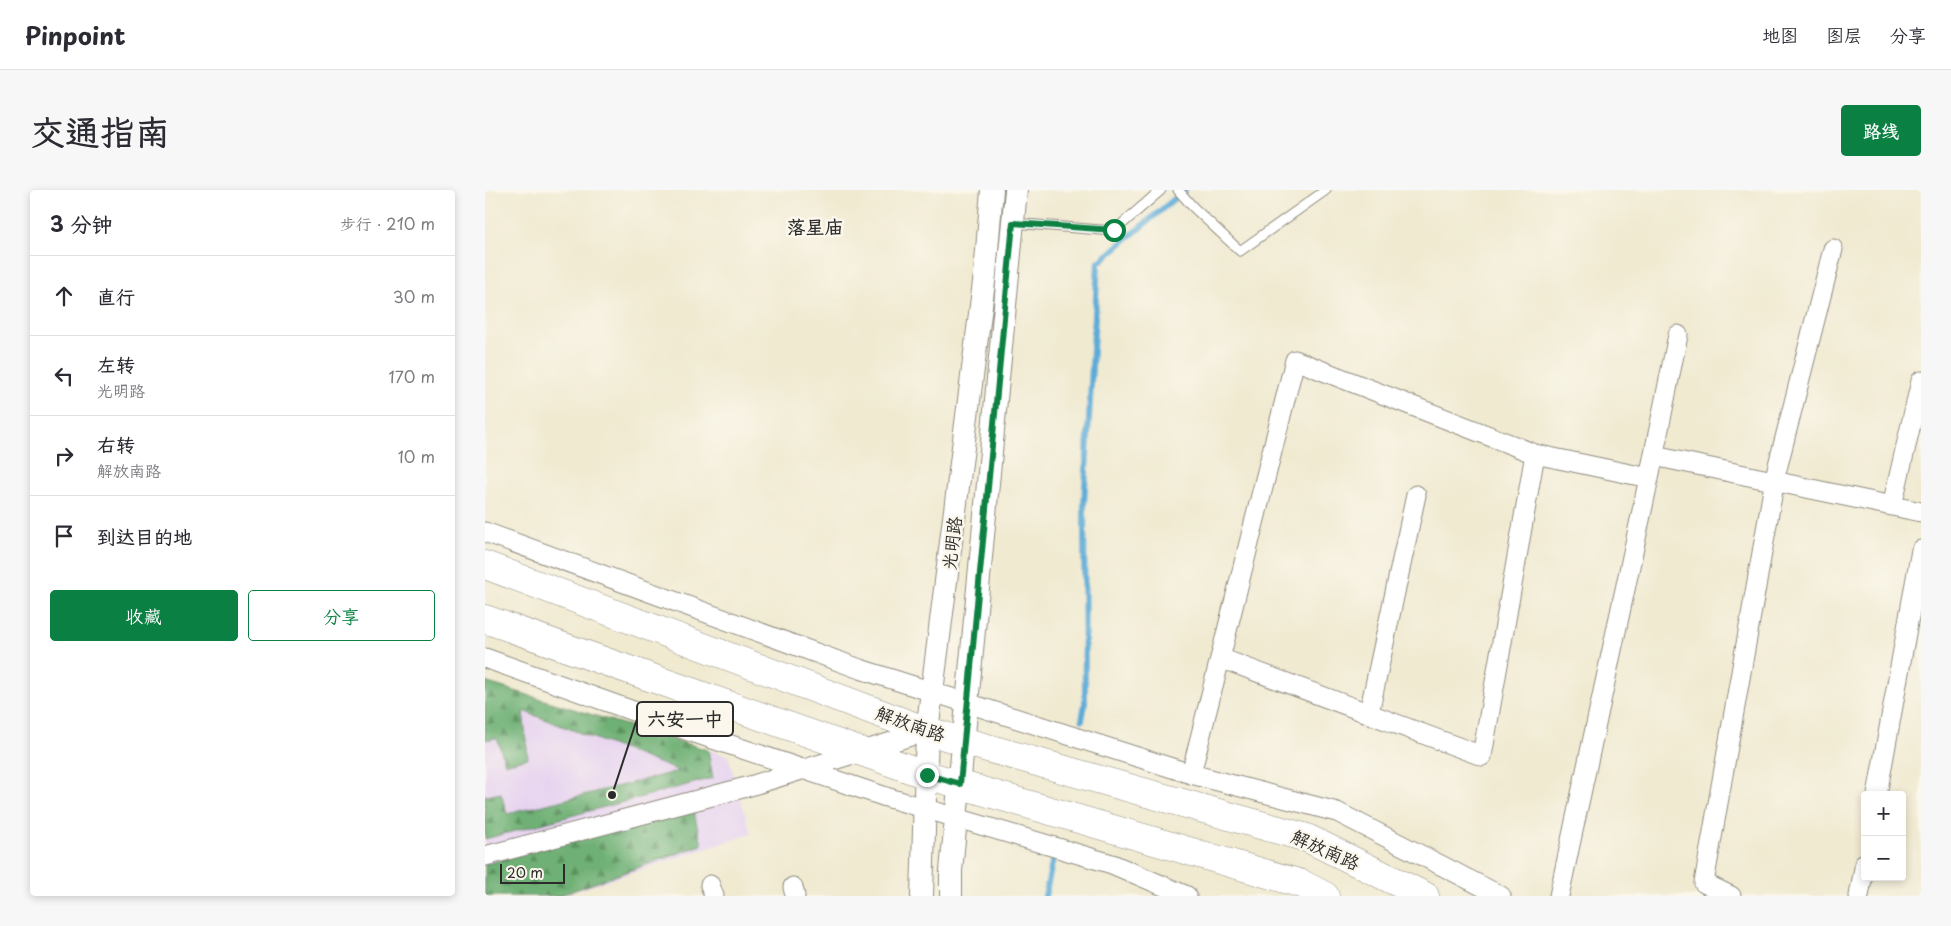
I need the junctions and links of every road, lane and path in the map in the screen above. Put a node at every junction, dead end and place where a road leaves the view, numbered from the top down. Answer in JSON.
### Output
{"nodes":[{"id":1,"x":992,"y":190,"type":"edge"},
{"id":2,"x":1015,"y":190,"type":"edge"},
{"id":3,"x":1161,"y":190,"type":"edge"},
{"id":4,"x":1178,"y":190,"type":"edge"},
{"id":5,"x":1326,"y":190,"type":"edge"},
{"id":6,"x":1013,"y":223,"type":"junction"},
{"id":7,"x":1833,"y":249,"type":"dead end"},
{"id":8,"x":1678,"y":335,"type":"dead end"},
{"id":9,"x":1921,"y":381,"type":"edge"},
{"id":10,"x":1535,"y":454,"type":"junction"},
{"id":11,"x":1654,"y":456,"type":"junction"},
{"id":12,"x":1649,"y":478,"type":"junction"},
{"id":13,"x":1775,"y":482,"type":"junction"},
{"id":14,"x":1416,"y":495,"type":"dead end"},
{"id":15,"x":1893,"y":506,"type":"junction"},
{"id":16,"x":1921,"y":512,"type":"edge"},
{"id":17,"x":485,"y":532,"type":"edge"},
{"id":18,"x":1921,"y":550,"type":"edge"},
{"id":19,"x":485,"y":565,"type":"edge"},
{"id":20,"x":485,"y":619,"type":"edge"},
{"id":21,"x":485,"y":658,"type":"edge"},
{"id":22,"x":1220,"y":658,"type":"junction"},
{"id":23,"x":932,"y":692,"type":"junction"},
{"id":24,"x":967,"y":703,"type":"junction"},
{"id":25,"x":1369,"y":713,"type":"junction"},
{"id":26,"x":927,"y":731,"type":"junction"},
{"id":27,"x":963,"y":741,"type":"junction"},
{"id":28,"x":861,"y":751,"type":"junction"},
{"id":29,"x":802,"y":769,"type":"junction"},
{"id":30,"x":1191,"y":774,"type":"junction"},
{"id":31,"x":927,"y":775,"type":"junction"},
{"id":32,"x":960,"y":784,"type":"junction"},
{"id":33,"x":1878,"y":791,"type":"edge"},
{"id":34,"x":925,"y":809,"type":"junction"},
{"id":35,"x":957,"y":818,"type":"junction"},
{"id":36,"x":485,"y":856,"type":"edge"},
{"id":37,"x":1862,"y":881,"type":"edge"},
{"id":38,"x":922,"y":896,"type":"edge"},
{"id":39,"x":951,"y":896,"type":"edge"},
{"id":40,"x":1187,"y":896,"type":"edge"},
{"id":41,"x":1325,"y":896,"type":"edge"},
{"id":42,"x":1425,"y":896,"type":"edge"},
{"id":43,"x":1501,"y":896,"type":"edge"},
{"id":44,"x":1559,"y":896,"type":"edge"},
{"id":45,"x":1731,"y":896,"type":"edge"},
{"id":46,"x":1859,"y":896,"type":"edge"}],
"edges":[{"from":1,"to":23,"type":"street","name":"光明路"},
{"from":2,"to":6,"type":"street","name":"光明路"},
{"from":3,"to":6,"type":"lane"},
{"from":4,"to":5,"type":"lane"},
{"from":6,"to":24,"type":"street","name":"光明路"},
{"from":7,"to":13,"type":"street"},
{"from":8,"to":11,"type":"street"},
{"from":9,"to":15,"type":"street"},
{"from":10,"to":12,"type":"street"},
{"from":10,"to":22,"type":"street"},
{"from":10,"to":25,"type":"street"},
{"from":11,"to":12,"type":"street"},
{"from":11,"to":13,"type":"street"},
{"from":12,"to":44,"type":"street"},
{"from":13,"to":15,"type":"street"},
{"from":13,"to":45,"type":"street"},
{"from":14,"to":25,"type":"street"},
{"from":15,"to":16,"type":"street"},
{"from":17,"to":23,"type":"street"},
{"from":18,"to":33,"type":"street"},
{"from":19,"to":26,"type":"main road","name":"解放南路"},
{"from":20,"to":28,"type":"main road"},
{"from":21,"to":29,"type":"street"},
{"from":22,"to":25,"type":"street"},
{"from":22,"to":30,"type":"street"},
{"from":23,"to":24,"type":"street"},
{"from":23,"to":26,"type":"street","name":"光明路"},
{"from":24,"to":27,"type":"street","name":"光明路"},
{"from":24,"to":30,"type":"street"},
{"from":26,"to":27,"type":"main road","name":"解放南路"},
{"from":26,"to":28,"type":"street"},
{"from":26,"to":31,"type":"street","name":"光明路"},
{"from":27,"to":32,"type":"street","name":"光明路"},
{"from":27,"to":42,"type":"main road","name":"解放南路"},
{"from":28,"to":29,"type":"street"},
{"from":28,"to":31,"type":"main road"},
{"from":29,"to":34,"type":"street"},
{"from":29,"to":36,"type":"street"},
{"from":30,"to":43,"type":"street"},
{"from":31,"to":32,"type":"main road"},
{"from":31,"to":34,"type":"street","name":"光明路"},
{"from":32,"to":35,"type":"street","name":"光明路"},
{"from":32,"to":41,"type":"main road"},
{"from":34,"to":35,"type":"street"},
{"from":34,"to":38,"type":"street","name":"光明路"},
{"from":35,"to":39,"type":"street","name":"光明路"},
{"from":35,"to":40,"type":"street"},
{"from":37,"to":46,"type":"street"}]}
